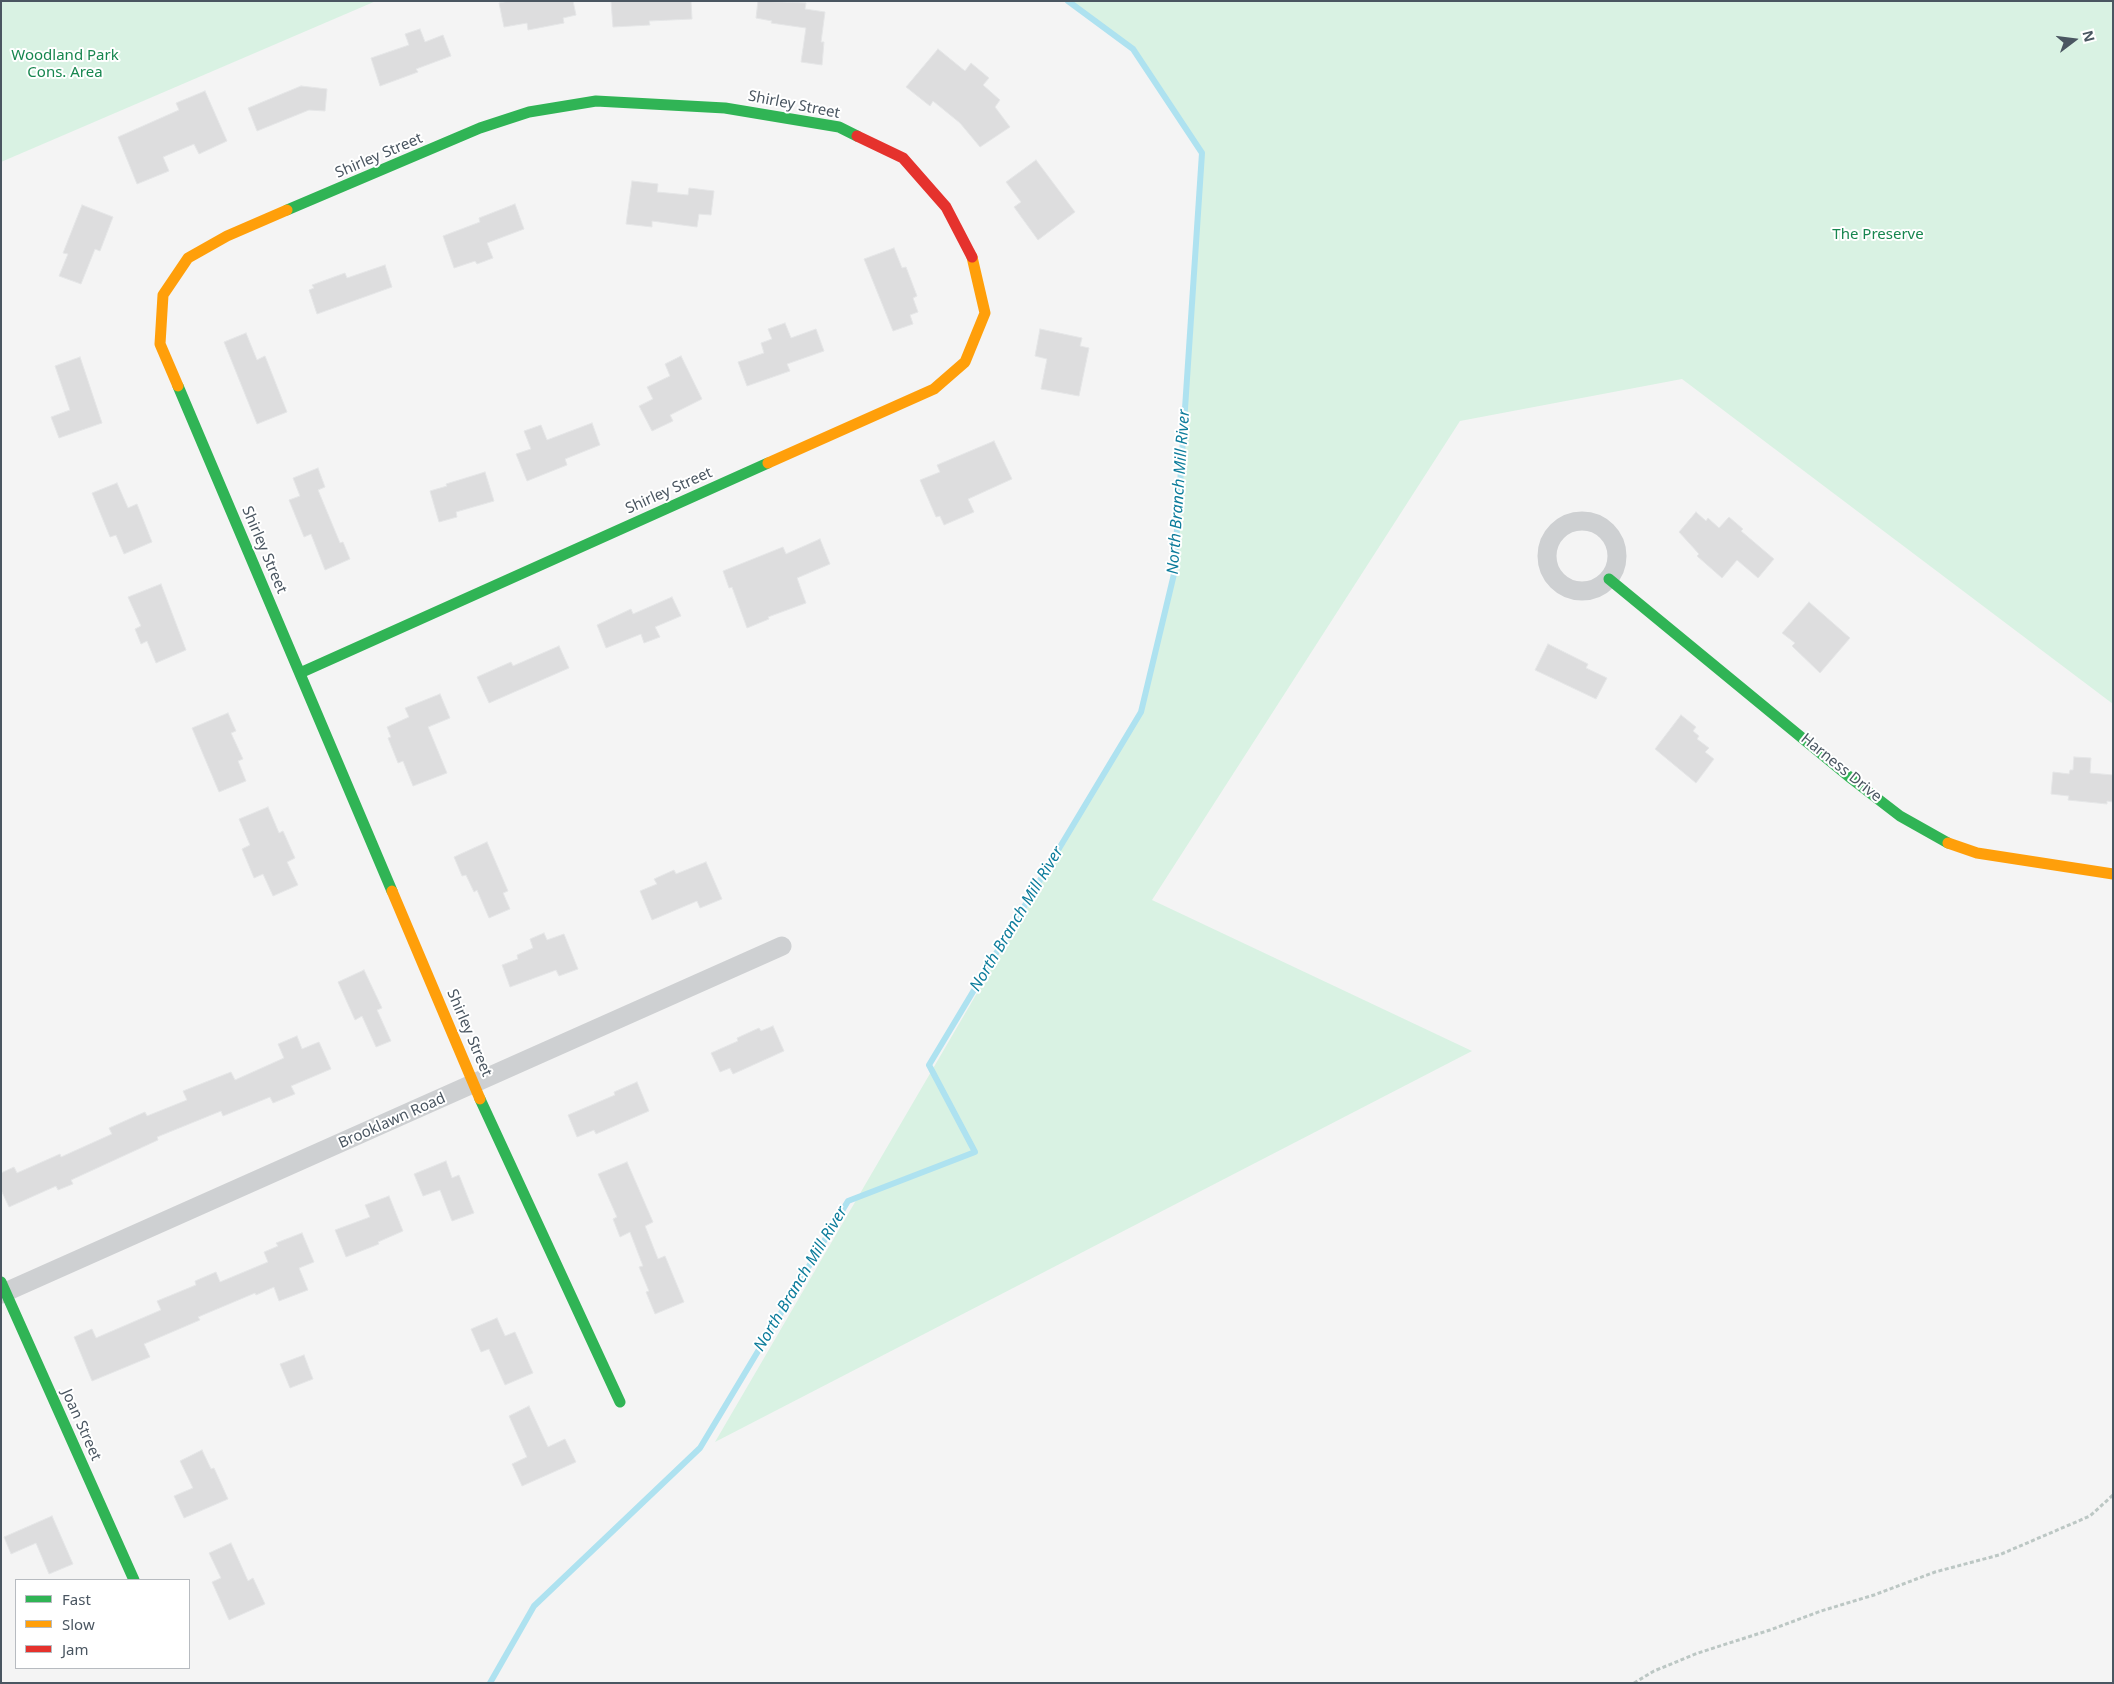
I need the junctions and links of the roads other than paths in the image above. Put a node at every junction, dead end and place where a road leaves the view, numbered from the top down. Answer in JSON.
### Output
{"nodes":[{"id":1,"x":1609,"y":579,"type":"dead end"},
{"id":2,"x":300,"y":673,"type":"junction"},
{"id":3,"x":2113,"y":874,"type":"edge"},
{"id":4,"x":782,"y":946,"type":"dead end"},
{"id":5,"x":474,"y":1084,"type":"junction"},
{"id":6,"x":3,"y":1289,"type":"edge"},
{"id":7,"x":620,"y":1402,"type":"dead end"},
{"id":8,"x":134,"y":1579,"type":"edge"}],
"edges":[{"from":1,"to":3,"type":"street","name":"Harness Drive"},
{"from":2,"to":2,"type":"street","name":"Shirley Street"},
{"from":2,"to":5,"type":"street","name":"Shirley Street"},
{"from":4,"to":5,"type":"street","name":"Brooklawn Road"},
{"from":5,"to":6,"type":"street","name":"Brooklawn Road"},
{"from":5,"to":7,"type":"street","name":"Shirley Street"},
{"from":6,"to":8,"type":"street","name":"Joan Street"}]}
